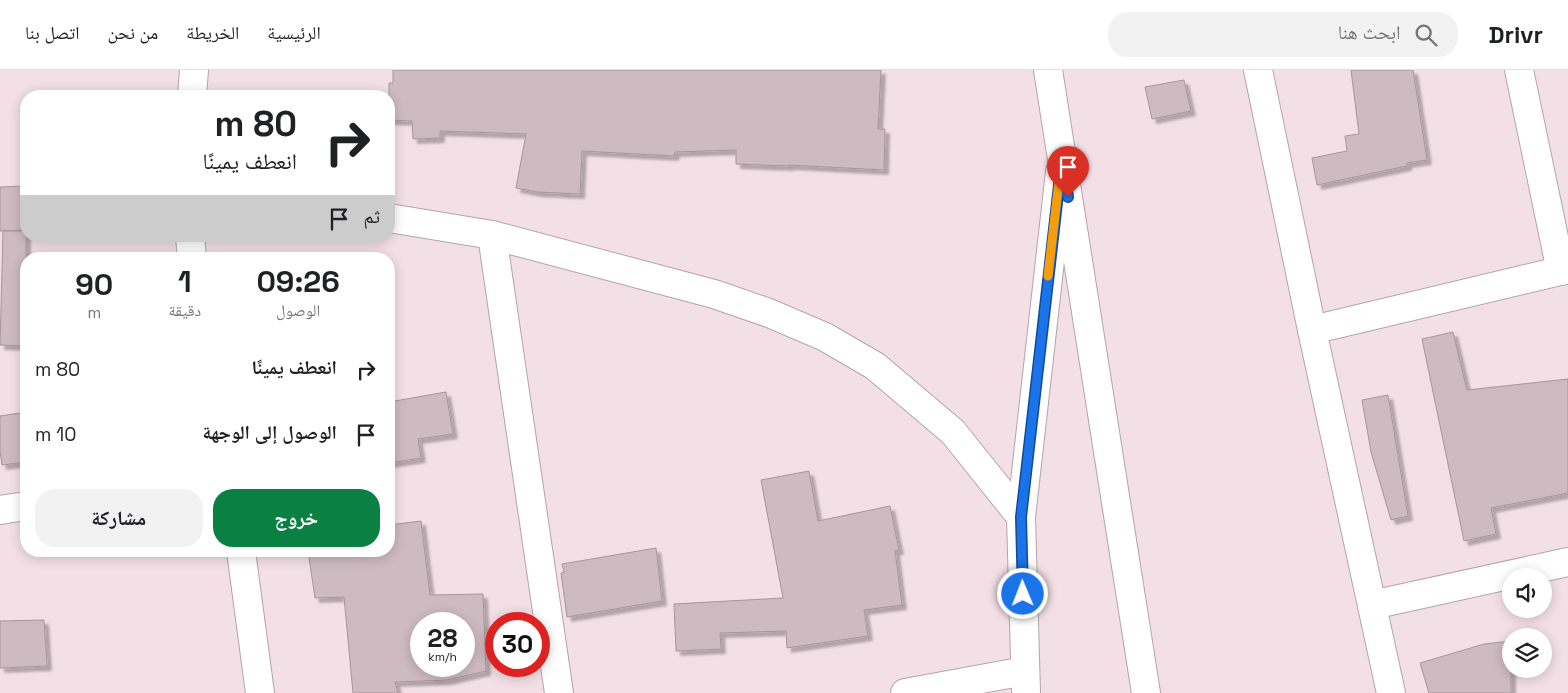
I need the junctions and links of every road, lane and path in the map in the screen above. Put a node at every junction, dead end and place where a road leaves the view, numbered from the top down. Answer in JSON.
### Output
{"nodes":[{"id":1,"x":194,"y":70,"type":"edge"},
{"id":2,"x":1048,"y":70,"type":"edge"},
{"id":3,"x":1258,"y":70,"type":"edge"},
{"id":4,"x":1520,"y":70,"type":"edge"},
{"id":5,"x":192,"y":90,"type":"edge"},
{"id":6,"x":1062,"y":159,"type":"junction"},
{"id":7,"x":395,"y":219,"type":"edge"},
{"id":8,"x":492,"y":235,"type":"junction"},
{"id":9,"x":1564,"y":270,"type":"edge"},
{"id":10,"x":1312,"y":330,"type":"junction"},
{"id":11,"x":20,"y":507,"type":"edge"},
{"id":12,"x":0,"y":510,"type":"edge"},
{"id":13,"x":1021,"y":517,"type":"junction"},
{"id":14,"x":242,"y":557,"type":"edge"},
{"id":15,"x":1568,"y":562,"type":"edge"},
{"id":16,"x":1372,"y":605,"type":"junction"},
{"id":17,"x":1026,"y":682,"type":"edge"},
{"id":18,"x":260,"y":693,"type":"edge"},
{"id":19,"x":559,"y":693,"type":"edge"},
{"id":20,"x":905,"y":693,"type":"edge"},
{"id":21,"x":1146,"y":693,"type":"edge"},
{"id":22,"x":1392,"y":693,"type":"edge"}],
"edges":[{"from":1,"to":5,"type":"street"},
{"from":2,"to":6,"type":"street"},
{"from":3,"to":10,"type":"street"},
{"from":4,"to":9,"type":"street"},
{"from":6,"to":13,"type":"street"},
{"from":6,"to":21,"type":"street"},
{"from":7,"to":8,"type":"street"},
{"from":8,"to":13,"type":"street"},
{"from":8,"to":19,"type":"street"},
{"from":9,"to":10,"type":"street"},
{"from":10,"to":16,"type":"street"},
{"from":11,"to":12,"type":"street"},
{"from":13,"to":17,"type":"street"},
{"from":14,"to":18,"type":"street"},
{"from":15,"to":16,"type":"street"},
{"from":16,"to":22,"type":"street"},
{"from":17,"to":20,"type":"street"}]}
